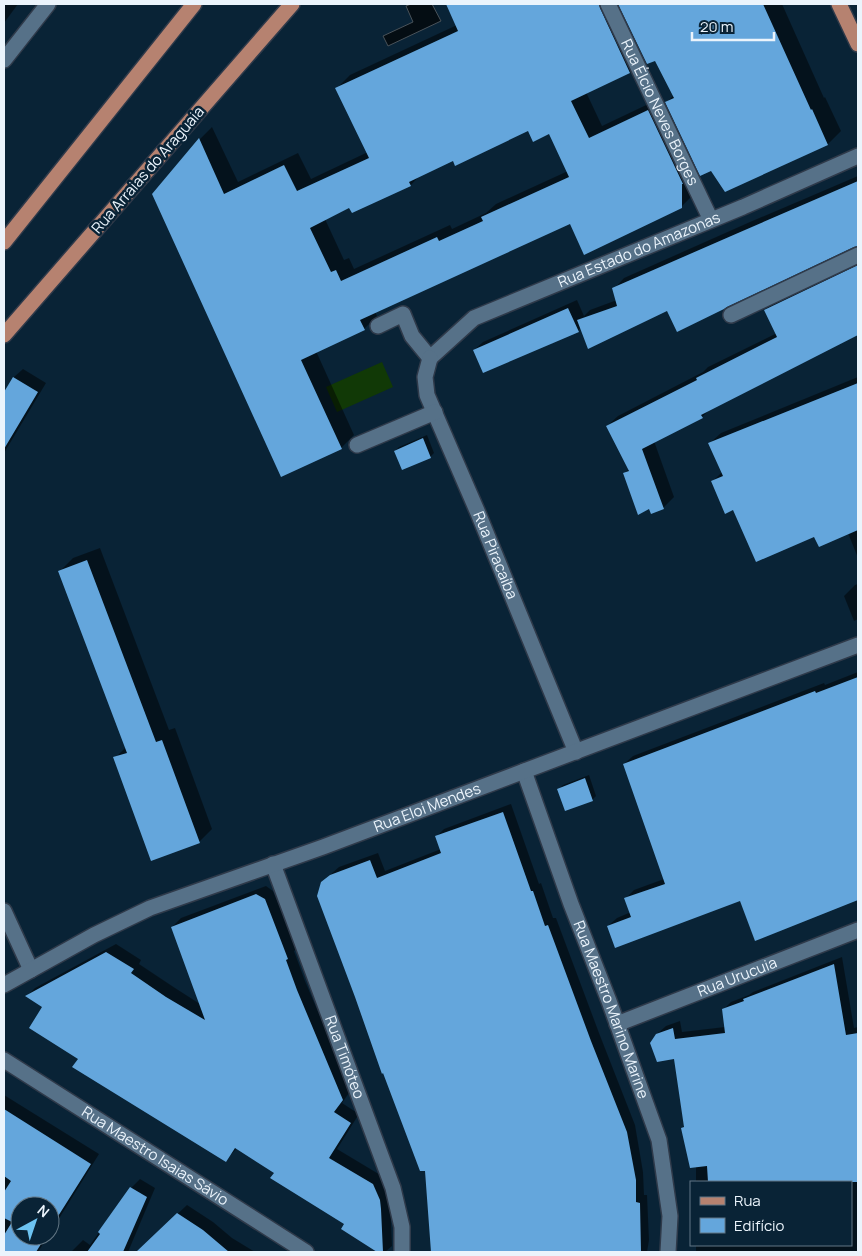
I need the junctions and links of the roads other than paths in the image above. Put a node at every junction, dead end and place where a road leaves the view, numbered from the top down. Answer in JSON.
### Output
{"nodes":[{"id":1,"x":48,"y":4,"type":"edge"},
{"id":2,"x":194,"y":4,"type":"edge"},
{"id":3,"x":292,"y":4,"type":"edge"},
{"id":4,"x":608,"y":4,"type":"edge"},
{"id":5,"x":839,"y":4,"type":"edge"},
{"id":6,"x":858,"y":44,"type":"edge"},
{"id":7,"x":4,"y":60,"type":"edge"},
{"id":8,"x":858,"y":156,"type":"edge"},
{"id":9,"x":711,"y":220,"type":"junction"},
{"id":10,"x":4,"y":242,"type":"edge"},
{"id":11,"x":858,"y":255,"type":"edge"},
{"id":12,"x":731,"y":315,"type":"dead end"},
{"id":13,"x":378,"y":326,"type":"dead end"},
{"id":14,"x":4,"y":335,"type":"edge"},
{"id":15,"x":430,"y":358,"type":"junction"},
{"id":16,"x":435,"y":412,"type":"junction"},
{"id":17,"x":357,"y":445,"type":"dead end"},
{"id":18,"x":858,"y":645,"type":"edge"},
{"id":19,"x":576,"y":752,"type":"junction"},
{"id":20,"x":524,"y":771,"type":"junction"},
{"id":21,"x":273,"y":864,"type":"junction"},
{"id":22,"x":4,"y":911,"type":"edge"},
{"id":23,"x":858,"y":930,"type":"edge"},
{"id":24,"x":31,"y":970,"type":"junction"},
{"id":25,"x":4,"y":985,"type":"edge"},
{"id":26,"x":617,"y":1024,"type":"junction"},
{"id":27,"x":4,"y":1060,"type":"edge"},
{"id":28,"x":306,"y":1252,"type":"edge"},
{"id":29,"x":402,"y":1252,"type":"edge"},
{"id":30,"x":668,"y":1252,"type":"edge"}],
"edges":[{"from":1,"to":7,"type":"street"},
{"from":2,"to":10,"type":"main road"},
{"from":3,"to":14,"type":"main road","name":"Rua Arraias do Araguaia"},
{"from":4,"to":9,"type":"street","name":"Rua Élcio Neves Borges"},
{"from":5,"to":6,"type":"main road"},
{"from":8,"to":9,"type":"street","name":"Rua Estado do Amazonas"},
{"from":9,"to":15,"type":"street","name":"Rua Estado do Amazonas"},
{"from":11,"to":12,"type":"street"},
{"from":13,"to":15,"type":"street"},
{"from":15,"to":16,"type":"street","name":"Rua Piracaíba"},
{"from":16,"to":17,"type":"street"},
{"from":16,"to":19,"type":"street","name":"Rua Piracaíba"},
{"from":18,"to":19,"type":"street","name":"Rua Eloi Mendes"},
{"from":19,"to":20,"type":"street","name":"Rua Eloi Mendes"},
{"from":20,"to":21,"type":"street","name":"Rua Eloi Mendes"},
{"from":20,"to":26,"type":"street","name":"Rua Maestro Marino Marine"},
{"from":21,"to":24,"type":"street","name":"Rua Eloi Mendes"},
{"from":21,"to":29,"type":"street","name":"Rua Timóteo"},
{"from":22,"to":24,"type":"street"},
{"from":23,"to":26,"type":"street","name":"Rua Urucuia"},
{"from":24,"to":25,"type":"street","name":"Rua Eloi Mendes"},
{"from":26,"to":30,"type":"street","name":"Rua Maestro Marino Marine"},
{"from":27,"to":28,"type":"street","name":"Rua Maestro Isaias Sávio"}]}
